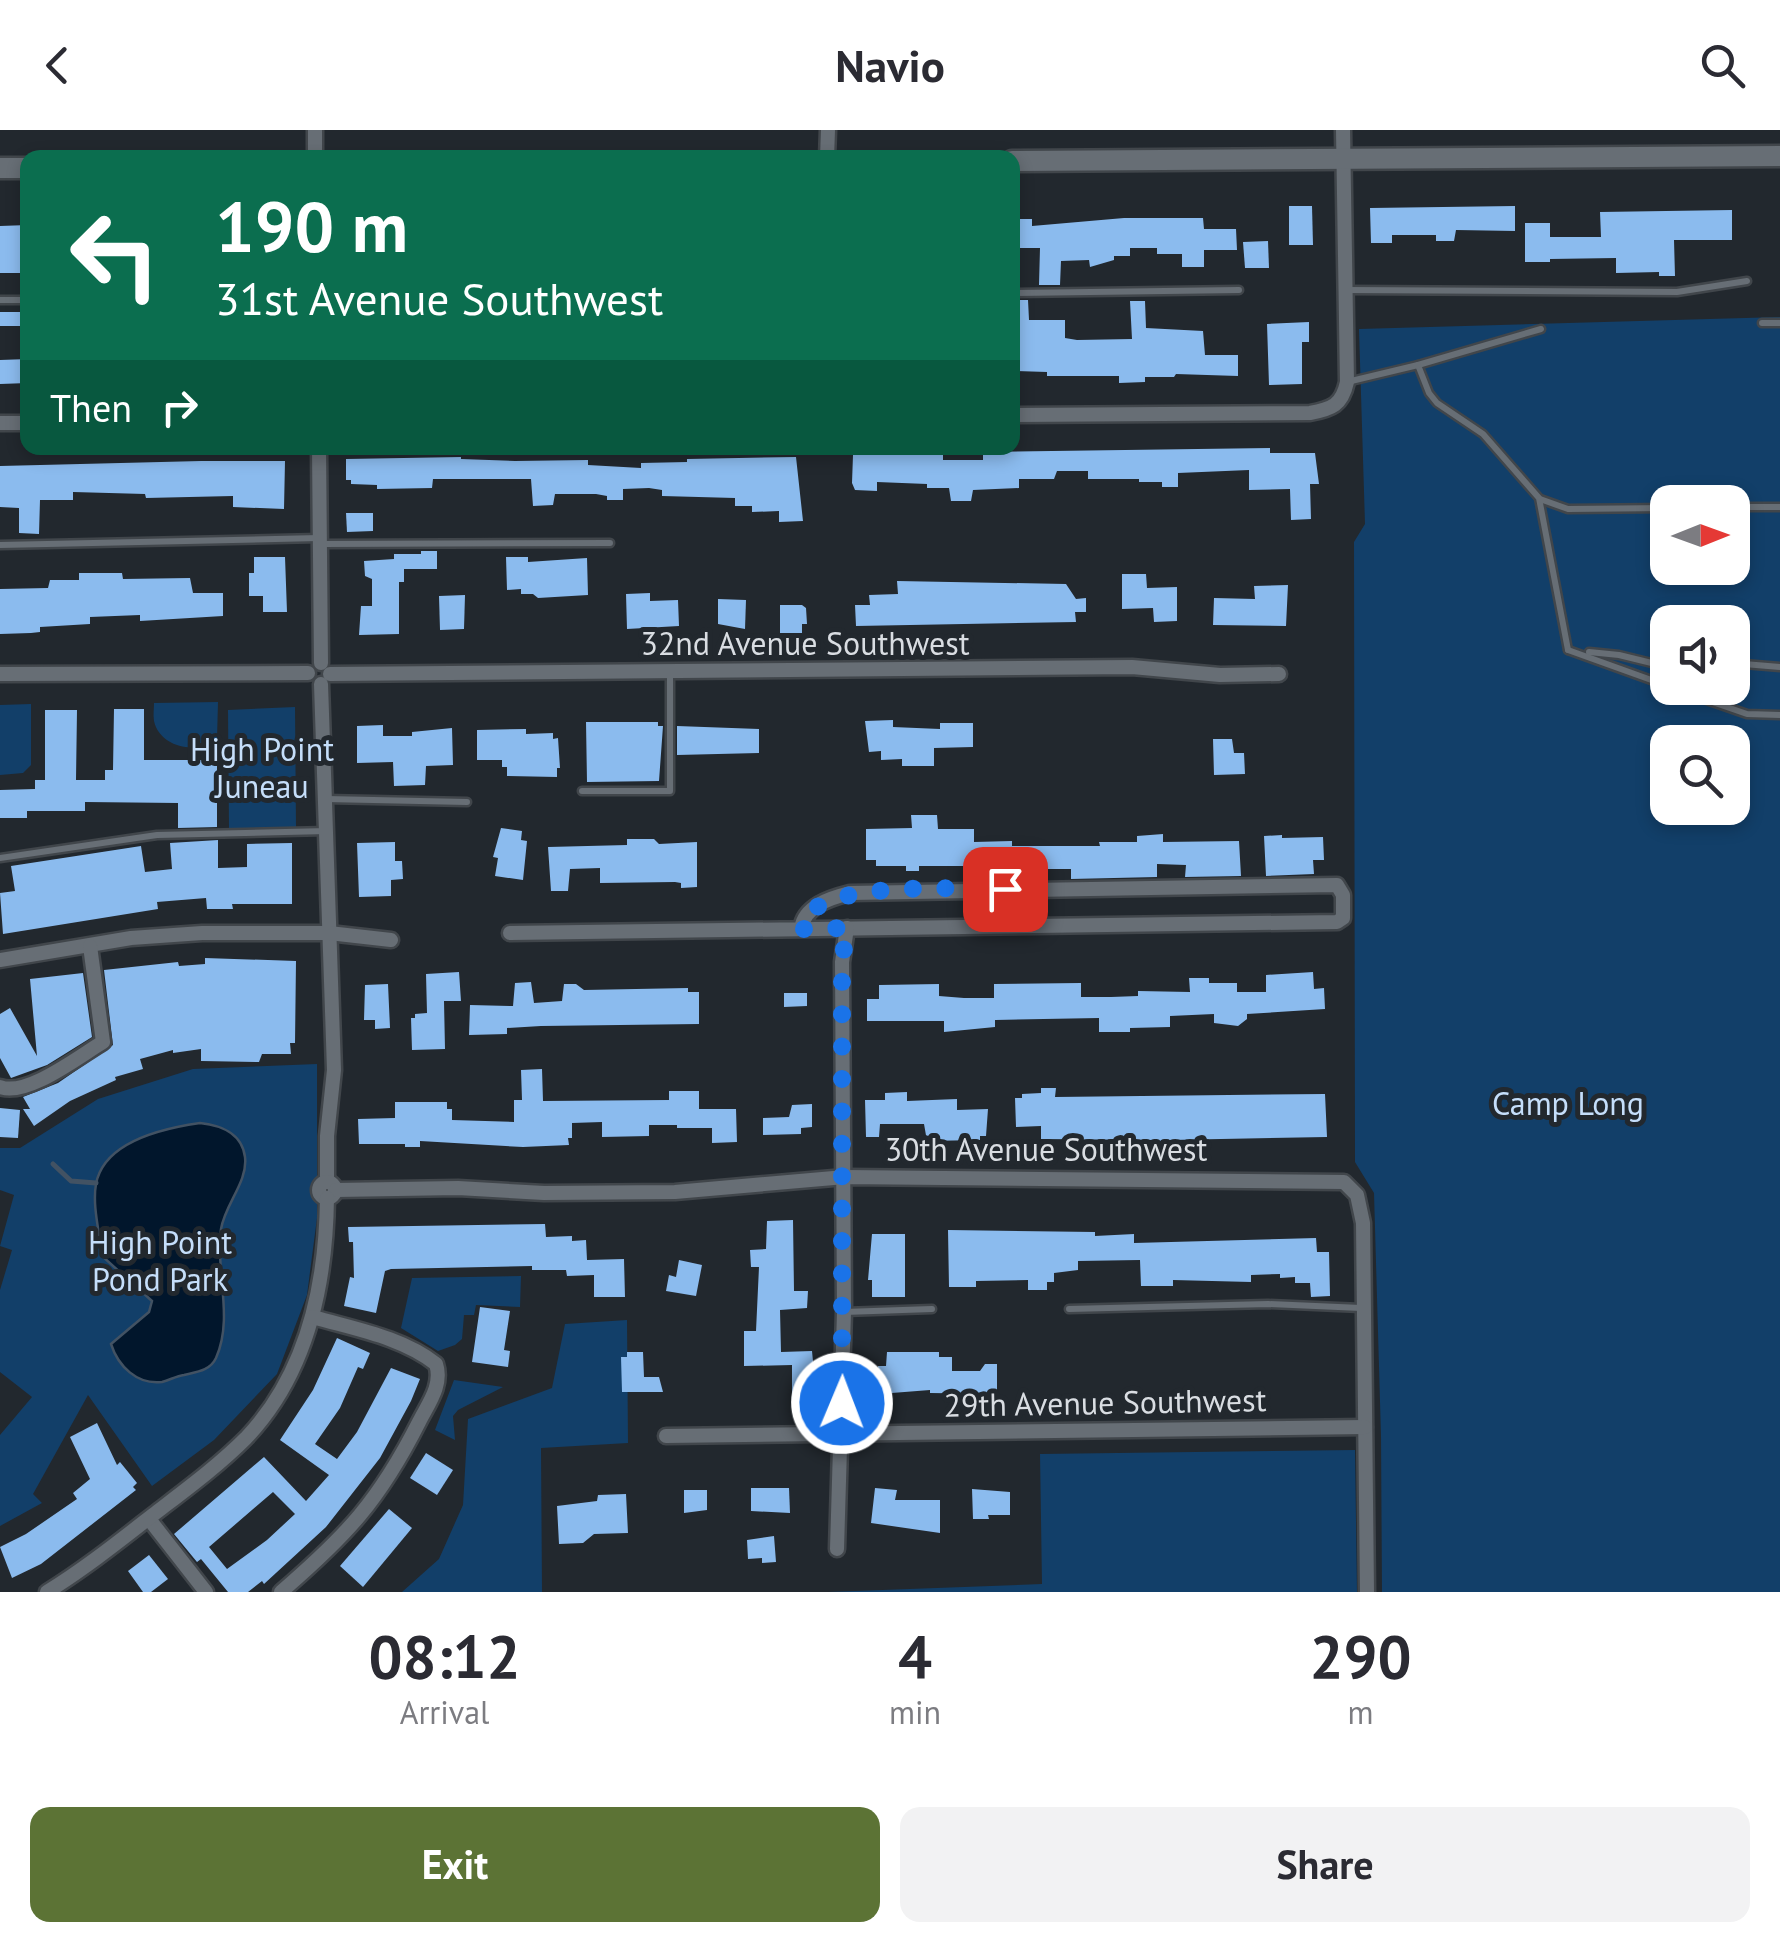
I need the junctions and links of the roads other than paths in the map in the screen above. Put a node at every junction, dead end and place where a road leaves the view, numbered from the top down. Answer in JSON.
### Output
{"nodes":[{"id":1,"x":1343,"y":130,"type":"edge"},
{"id":2,"x":1780,"y":156,"type":"edge"},
{"id":3,"x":1344,"y":157,"type":"junction"},
{"id":4,"x":1020,"y":161,"type":"edge"},
{"id":5,"x":1747,"y":280,"type":"dead end"},
{"id":6,"x":1240,"y":290,"type":"dead end"},
{"id":7,"x":1345,"y":290,"type":"junction"},
{"id":8,"x":1020,"y":293,"type":"edge"},
{"id":9,"x":1780,"y":323,"type":"edge"},
{"id":10,"x":1762,"y":324,"type":"dead end"},
{"id":11,"x":1541,"y":329,"type":"dead end"},
{"id":12,"x":1418,"y":365,"type":"junction"},
{"id":13,"x":1347,"y":382,"type":"junction"},
{"id":14,"x":1020,"y":416,"type":"edge"},
{"id":15,"x":320,"y":455,"type":"edge"},
{"id":16,"x":1538,"y":498,"type":"junction"},
{"id":17,"x":1750,"y":507,"type":"edge"},
{"id":18,"x":1780,"y":507,"type":"edge"},
{"id":19,"x":1650,"y":508,"type":"edge"},
{"id":20,"x":321,"y":541,"type":"junction"},
{"id":21,"x":610,"y":543,"type":"dead end"},
{"id":22,"x":0,"y":544,"type":"edge"},
{"id":23,"x":1568,"y":650,"type":"junction"},
{"id":24,"x":1650,"y":663,"type":"edge"},
{"id":25,"x":1750,"y":664,"type":"edge"},
{"id":26,"x":1780,"y":667,"type":"edge"},
{"id":27,"x":670,"y":673,"type":"junction"},
{"id":28,"x":0,"y":674,"type":"edge"},
{"id":29,"x":324,"y":674,"type":"junction"},
{"id":30,"x":1279,"y":674,"type":"dead end"},
{"id":31,"x":1650,"y":680,"type":"edge"},
{"id":32,"x":1722,"y":705,"type":"edge"},
{"id":33,"x":1780,"y":715,"type":"edge"},
{"id":34,"x":582,"y":791,"type":"dead end"},
{"id":35,"x":326,"y":800,"type":"junction"},
{"id":36,"x":467,"y":802,"type":"dead end"},
{"id":37,"x":327,"y":831,"type":"junction"},
{"id":38,"x":0,"y":858,"type":"edge"},
{"id":39,"x":847,"y":928,"type":"junction"},
{"id":40,"x":801,"y":929,"type":"junction"},
{"id":41,"x":329,"y":933,"type":"junction"},
{"id":42,"x":510,"y":933,"type":"dead end"},
{"id":43,"x":392,"y":940,"type":"dead end"},
{"id":44,"x":90,"y":946,"type":"junction"},
{"id":45,"x":0,"y":960,"type":"edge"},
{"id":46,"x":0,"y":1088,"type":"edge"},
{"id":47,"x":844,"y":1177,"type":"junction"},
{"id":48,"x":330,"y":1190,"type":"junction"},
{"id":49,"x":1363,"y":1308,"type":"junction"},
{"id":50,"x":932,"y":1309,"type":"dead end"},
{"id":51,"x":1069,"y":1309,"type":"dead end"},
{"id":52,"x":844,"y":1312,"type":"junction"},
{"id":53,"x":313,"y":1318,"type":"junction"},
{"id":54,"x":1365,"y":1427,"type":"junction"},
{"id":55,"x":842,"y":1433,"type":"junction"},
{"id":56,"x":666,"y":1436,"type":"dead end"},
{"id":57,"x":149,"y":1518,"type":"junction"},
{"id":58,"x":837,"y":1549,"type":"dead end"},
{"id":59,"x":47,"y":1592,"type":"edge"},
{"id":60,"x":206,"y":1592,"type":"edge"},
{"id":61,"x":281,"y":1592,"type":"edge"},
{"id":62,"x":1367,"y":1592,"type":"edge"}],
"edges":[{"from":1,"to":3,"type":"street"},
{"from":2,"to":3,"type":"main road"},
{"from":3,"to":4,"type":"main road"},
{"from":3,"to":7,"type":"street"},
{"from":5,"to":7,"type":"lane"},
{"from":6,"to":8,"type":"lane"},
{"from":7,"to":13,"type":"street"},
{"from":9,"to":10,"type":"lane"},
{"from":11,"to":12,"type":"lane"},
{"from":12,"to":13,"type":"lane"},
{"from":12,"to":16,"type":"lane"},
{"from":13,"to":14,"type":"street"},
{"from":15,"to":20,"type":"street"},
{"from":16,"to":19,"type":"lane"},
{"from":16,"to":23,"type":"lane"},
{"from":17,"to":18,"type":"lane"},
{"from":20,"to":21,"type":"lane"},
{"from":20,"to":22,"type":"lane"},
{"from":20,"to":29,"type":"street"},
{"from":23,"to":24,"type":"lane"},
{"from":23,"to":31,"type":"lane"},
{"from":25,"to":26,"type":"lane"},
{"from":27,"to":29,"type":"street","name":"32nd Avenue Southwest"},
{"from":27,"to":30,"type":"street","name":"32nd Avenue Southwest"},
{"from":27,"to":34,"type":"lane"},
{"from":28,"to":29,"type":"street"},
{"from":29,"to":35,"type":"street"},
{"from":32,"to":33,"type":"lane"},
{"from":35,"to":36,"type":"lane"},
{"from":35,"to":37,"type":"street"},
{"from":37,"to":38,"type":"lane"},
{"from":37,"to":41,"type":"street"},
{"from":39,"to":40,"type":"street"},
{"from":39,"to":40,"type":"street"},
{"from":39,"to":47,"type":"street"},
{"from":40,"to":42,"type":"street"},
{"from":41,"to":43,"type":"street"},
{"from":41,"to":44,"type":"street"},
{"from":41,"to":48,"type":"street"},
{"from":44,"to":45,"type":"street"},
{"from":44,"to":46,"type":"street"},
{"from":47,"to":48,"type":"street","name":"30th Avenue Southwest"},
{"from":47,"to":49,"type":"street","name":"30th Avenue Southwest"},
{"from":47,"to":52,"type":"street"},
{"from":48,"to":53,"type":"street"},
{"from":49,"to":51,"type":"lane"},
{"from":49,"to":54,"type":"street"},
{"from":50,"to":52,"type":"lane"},
{"from":52,"to":55,"type":"street"},
{"from":53,"to":57,"type":"street"},
{"from":53,"to":61,"type":"street"},
{"from":54,"to":55,"type":"street","name":"29th Avenue Southwest"},
{"from":54,"to":62,"type":"street"},
{"from":55,"to":56,"type":"street","name":"29th Avenue Southwest"},
{"from":55,"to":58,"type":"street"},
{"from":57,"to":59,"type":"street"},
{"from":57,"to":60,"type":"street"}]}
